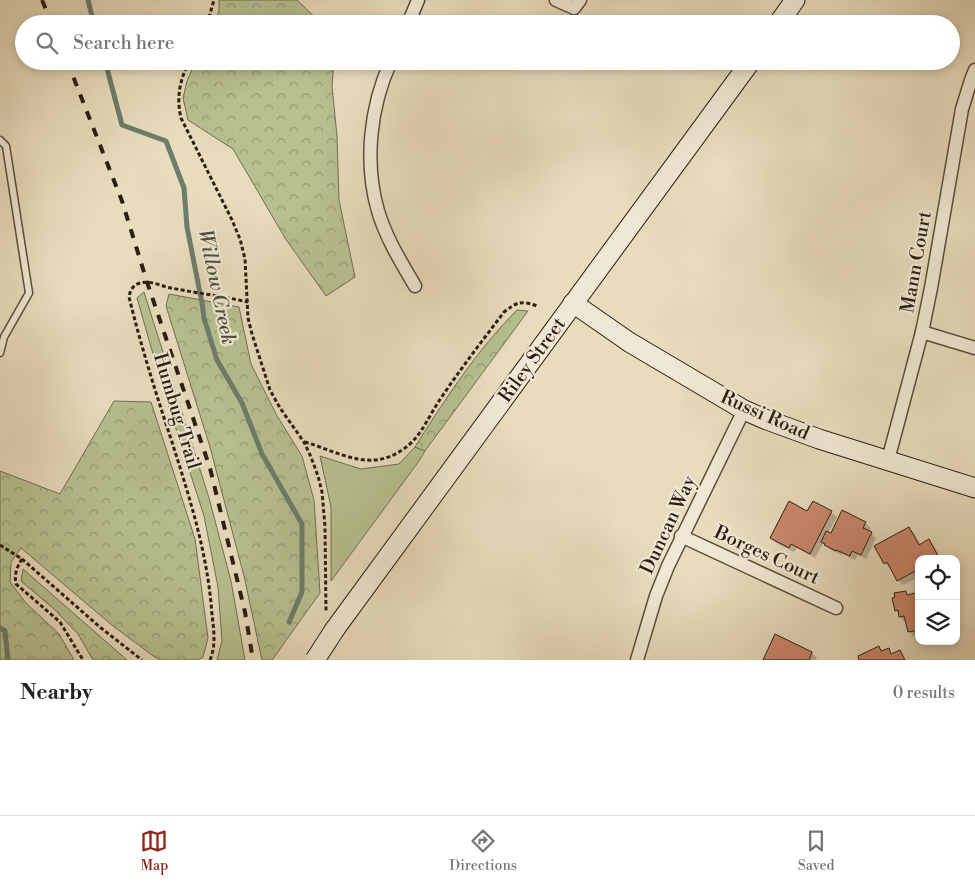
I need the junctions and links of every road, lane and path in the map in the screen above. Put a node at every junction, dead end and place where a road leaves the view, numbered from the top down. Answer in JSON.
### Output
{"nodes":[{"id":1,"x":214,"y":0,"type":"edge"},
{"id":2,"x":418,"y":0,"type":"edge"},
{"id":3,"x":556,"y":0,"type":"edge"},
{"id":4,"x":580,"y":0,"type":"edge"},
{"id":5,"x":795,"y":0,"type":"edge"},
{"id":6,"x":210,"y":15,"type":"edge"},
{"id":7,"x":412,"y":15,"type":"edge"},
{"id":8,"x":784,"y":15,"type":"edge"},
{"id":9,"x":186,"y":70,"type":"edge"},
{"id":10,"x":386,"y":70,"type":"edge"},
{"id":11,"x":743,"y":70,"type":"edge"},
{"id":12,"x":975,"y":70,"type":"edge"},
{"id":13,"x":0,"y":140,"type":"edge"},
{"id":14,"x":415,"y":286,"type":"dead end"},
{"id":15,"x":248,"y":302,"type":"junction"},
{"id":16,"x":573,"y":304,"type":"junction"},
{"id":17,"x":537,"y":306,"type":"dead end"},
{"id":18,"x":922,"y":332,"type":"junction"},
{"id":19,"x":975,"y":348,"type":"edge"},
{"id":20,"x":0,"y":353,"type":"edge"},
{"id":21,"x":744,"y":410,"type":"junction"},
{"id":22,"x":304,"y":442,"type":"junction"},
{"id":23,"x":888,"y":460,"type":"junction"},
{"id":24,"x":975,"y":488,"type":"edge"},
{"id":25,"x":681,"y":536,"type":"junction"},
{"id":26,"x":0,"y":545,"type":"edge"},
{"id":27,"x":22,"y":559,"type":"junction"},
{"id":28,"x":836,"y":608,"type":"dead end"},
{"id":29,"x":331,"y":622,"type":"junction"},
{"id":30,"x":83,"y":660,"type":"edge"},
{"id":31,"x":142,"y":660,"type":"edge"},
{"id":32,"x":210,"y":660,"type":"edge"},
{"id":33,"x":315,"y":660,"type":"edge"},
{"id":34,"x":637,"y":660,"type":"edge"}],
"edges":[{"from":1,"to":6,"type":"path"},
{"from":2,"to":7,"type":"street"},
{"from":3,"to":4,"type":"street"},
{"from":5,"to":8,"type":"main road"},
{"from":9,"to":15,"type":"path"},
{"from":10,"to":14,"type":"street"},
{"from":11,"to":16,"type":"main road","name":"Riley Street"},
{"from":12,"to":18,"type":"street","name":"Mann Court"},
{"from":13,"to":20,"type":"lane"},
{"from":15,"to":22,"type":"path"},
{"from":15,"to":32,"type":"path","name":"Humbug Trail"},
{"from":16,"to":21,"type":"main road","name":"Russi Road"},
{"from":16,"to":29,"type":"main road","name":"Riley Street"},
{"from":17,"to":22,"type":"path"},
{"from":18,"to":19,"type":"street"},
{"from":18,"to":23,"type":"street","name":"Mann Court"},
{"from":21,"to":23,"type":"main road","name":"Russi Road"},
{"from":21,"to":25,"type":"street","name":"Duncan Way"},
{"from":22,"to":29,"type":"path"},
{"from":23,"to":24,"type":"main road","name":"Russi Road"},
{"from":25,"to":28,"type":"street","name":"Borges Court"},
{"from":25,"to":34,"type":"street","name":"Duncan Way"},
{"from":26,"to":27,"type":"path"},
{"from":27,"to":30,"type":"path"},
{"from":27,"to":31,"type":"path"},
{"from":29,"to":33,"type":"main road","name":"Riley Street","bridge":true}]}
